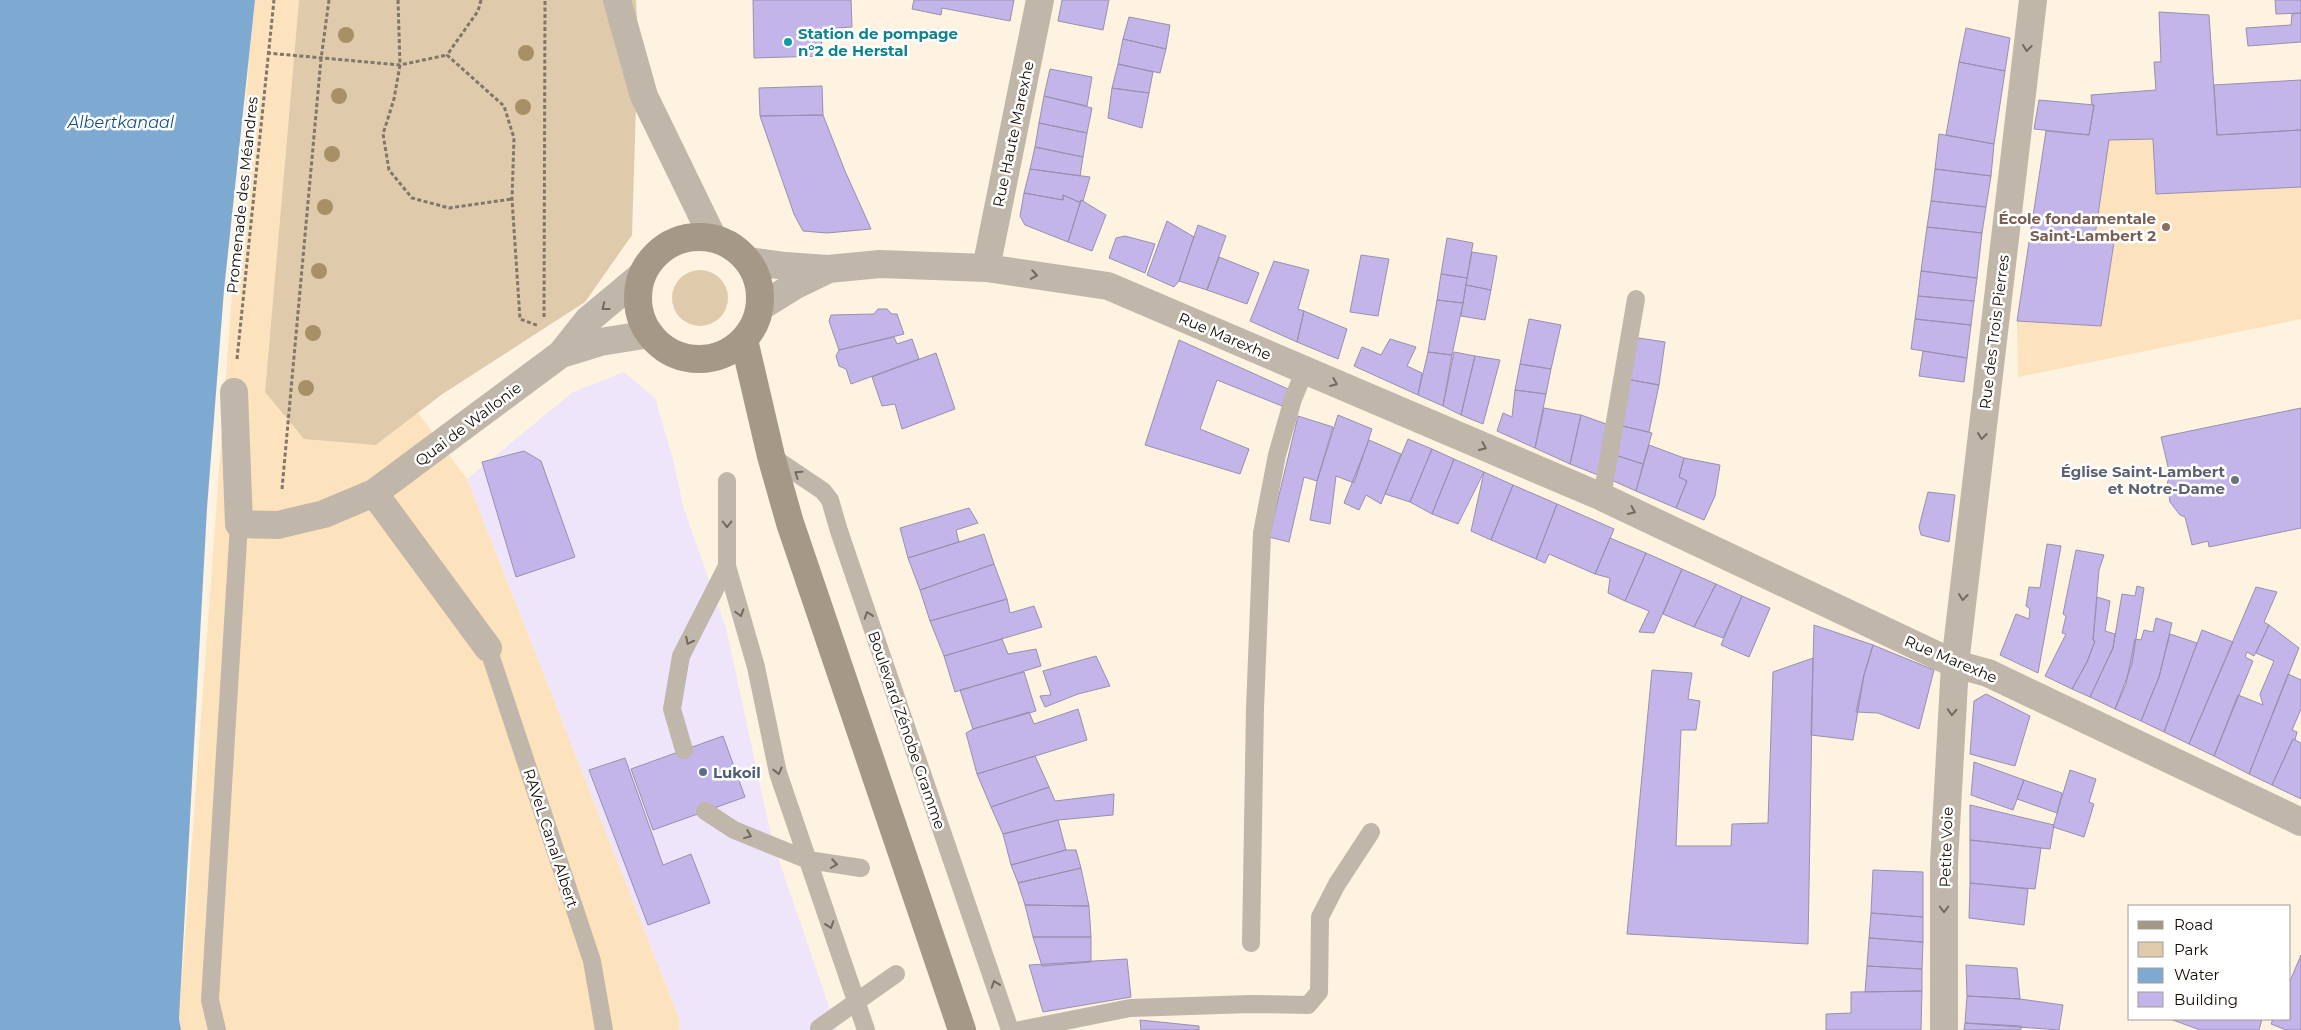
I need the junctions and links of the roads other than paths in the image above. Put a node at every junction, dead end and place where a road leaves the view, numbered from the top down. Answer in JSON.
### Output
{"nodes":[{"id":1,"x":617,"y":0,"type":"edge"},
{"id":2,"x":1040,"y":0,"type":"edge"},
{"id":3,"x":2033,"y":0,"type":"edge"},
{"id":4,"x":713,"y":238,"type":"junction"},
{"id":5,"x":748,"y":261,"type":"junction"},
{"id":6,"x":986,"y":268,"type":"junction"},
{"id":7,"x":828,"y":269,"type":"junction"},
{"id":8,"x":642,"y":275,"type":"junction"},
{"id":9,"x":1636,"y":299,"type":"dead end"},
{"id":10,"x":760,"y":307,"type":"junction"},
{"id":11,"x":650,"y":334,"type":"junction"},
{"id":12,"x":744,"y":340,"type":"junction"},
{"id":13,"x":562,"y":354,"type":"junction"},
{"id":14,"x":1305,"y":370,"type":"junction"},
{"id":15,"x":234,"y":392,"type":"road end"},
{"id":16,"x":771,"y":456,"type":"junction"},
{"id":17,"x":727,"y":481,"type":"dead end"},
{"id":18,"x":374,"y":494,"type":"junction"},
{"id":19,"x":1602,"y":497,"type":"junction"},
{"id":20,"x":239,"y":524,"type":"junction"},
{"id":21,"x":727,"y":566,"type":"junction"},
{"id":22,"x":488,"y":648,"type":"joint"},
{"id":23,"x":1955,"y":664,"type":"junction"},
{"id":24,"x":684,"y":750,"type":"dead end"},
{"id":25,"x":706,"y":811,"type":"dead end"},
{"id":26,"x":2301,"y":822,"type":"edge"},
{"id":27,"x":1371,"y":832,"type":"dead end"},
{"id":28,"x":808,"y":860,"type":"junction"},
{"id":29,"x":861,"y":868,"type":"dead end"},
{"id":30,"x":1250,"y":944,"type":"dead end"},
{"id":31,"x":896,"y":974,"type":"dead end"},
{"id":32,"x":856,"y":1001,"type":"junction"},
{"id":33,"x":819,"y":1028,"type":"dead end"},
{"id":34,"x":217,"y":1030,"type":"edge"},
{"id":35,"x":604,"y":1030,"type":"edge"},
{"id":36,"x":866,"y":1030,"type":"edge"},
{"id":37,"x":962,"y":1030,"type":"edge"},
{"id":38,"x":1010,"y":1030,"type":"edge"},
{"id":39,"x":1020,"y":1030,"type":"edge"},
{"id":40,"x":1944,"y":1030,"type":"edge"}],
"edges":[{"from":1,"to":4,"type":"street"},
{"from":2,"to":6,"type":"street","name":"Rue Haute Marexhe"},
{"from":3,"to":23,"type":"street","name":"Rue des Trois Pierres","one_way":true},
{"from":4,"to":5,"type":"main road"},
{"from":4,"to":8,"type":"main road"},
{"from":5,"to":7,"type":"street","name":"Rue Marexhe"},
{"from":5,"to":10,"type":"main road"},
{"from":6,"to":7,"type":"street","name":"Rue Marexhe"},
{"from":6,"to":14,"type":"street","name":"Rue Marexhe","one_way":true},
{"from":7,"to":10,"type":"street","name":"Rue Marexhe"},
{"from":8,"to":11,"type":"main road"},
{"from":8,"to":13,"type":"street","name":"Quai de Wallonie","one_way":true},
{"from":9,"to":19,"type":"lane"},
{"from":10,"to":12,"type":"main road"},
{"from":11,"to":12,"type":"main road"},
{"from":11,"to":13,"type":"street","name":"Quai de Wallonie"},
{"from":12,"to":16,"type":"main road"},
{"from":13,"to":18,"type":"street","name":"Quai de Wallonie"},
{"from":14,"to":19,"type":"street","name":"Rue Marexhe","one_way":true},
{"from":14,"to":30,"type":"lane"},
{"from":15,"to":20,"type":"street"},
{"from":16,"to":37,"type":"main road"},
{"from":38,"to":16,"type":"lane","name":"Boulevard Zénobe Gramme","one_way":true},
{"from":17,"to":21,"type":"lane","one_way":true},
{"from":18,"to":20,"type":"street","name":"Quai de Wallonie"},
{"from":18,"to":22,"type":"street"},
{"from":19,"to":23,"type":"street","name":"Rue Marexhe","one_way":true},
{"from":20,"to":34,"type":"lane"},
{"from":21,"to":24,"type":"lane","one_way":true},
{"from":21,"to":28,"type":"lane","one_way":true},
{"from":22,"to":35,"type":"lane","name":"RAVeL Canal Albert"},
{"from":23,"to":26,"type":"street","name":"Rue Marexhe"},
{"from":23,"to":40,"type":"street","name":"Petite Voie","one_way":true},
{"from":25,"to":28,"type":"lane","one_way":true},
{"from":27,"to":39,"type":"lane"},
{"from":28,"to":29,"type":"lane","one_way":true},
{"from":28,"to":32,"type":"lane","one_way":true},
{"from":31,"to":32,"type":"lane"},
{"from":32,"to":33,"type":"lane"},
{"from":32,"to":36,"type":"lane"}]}
